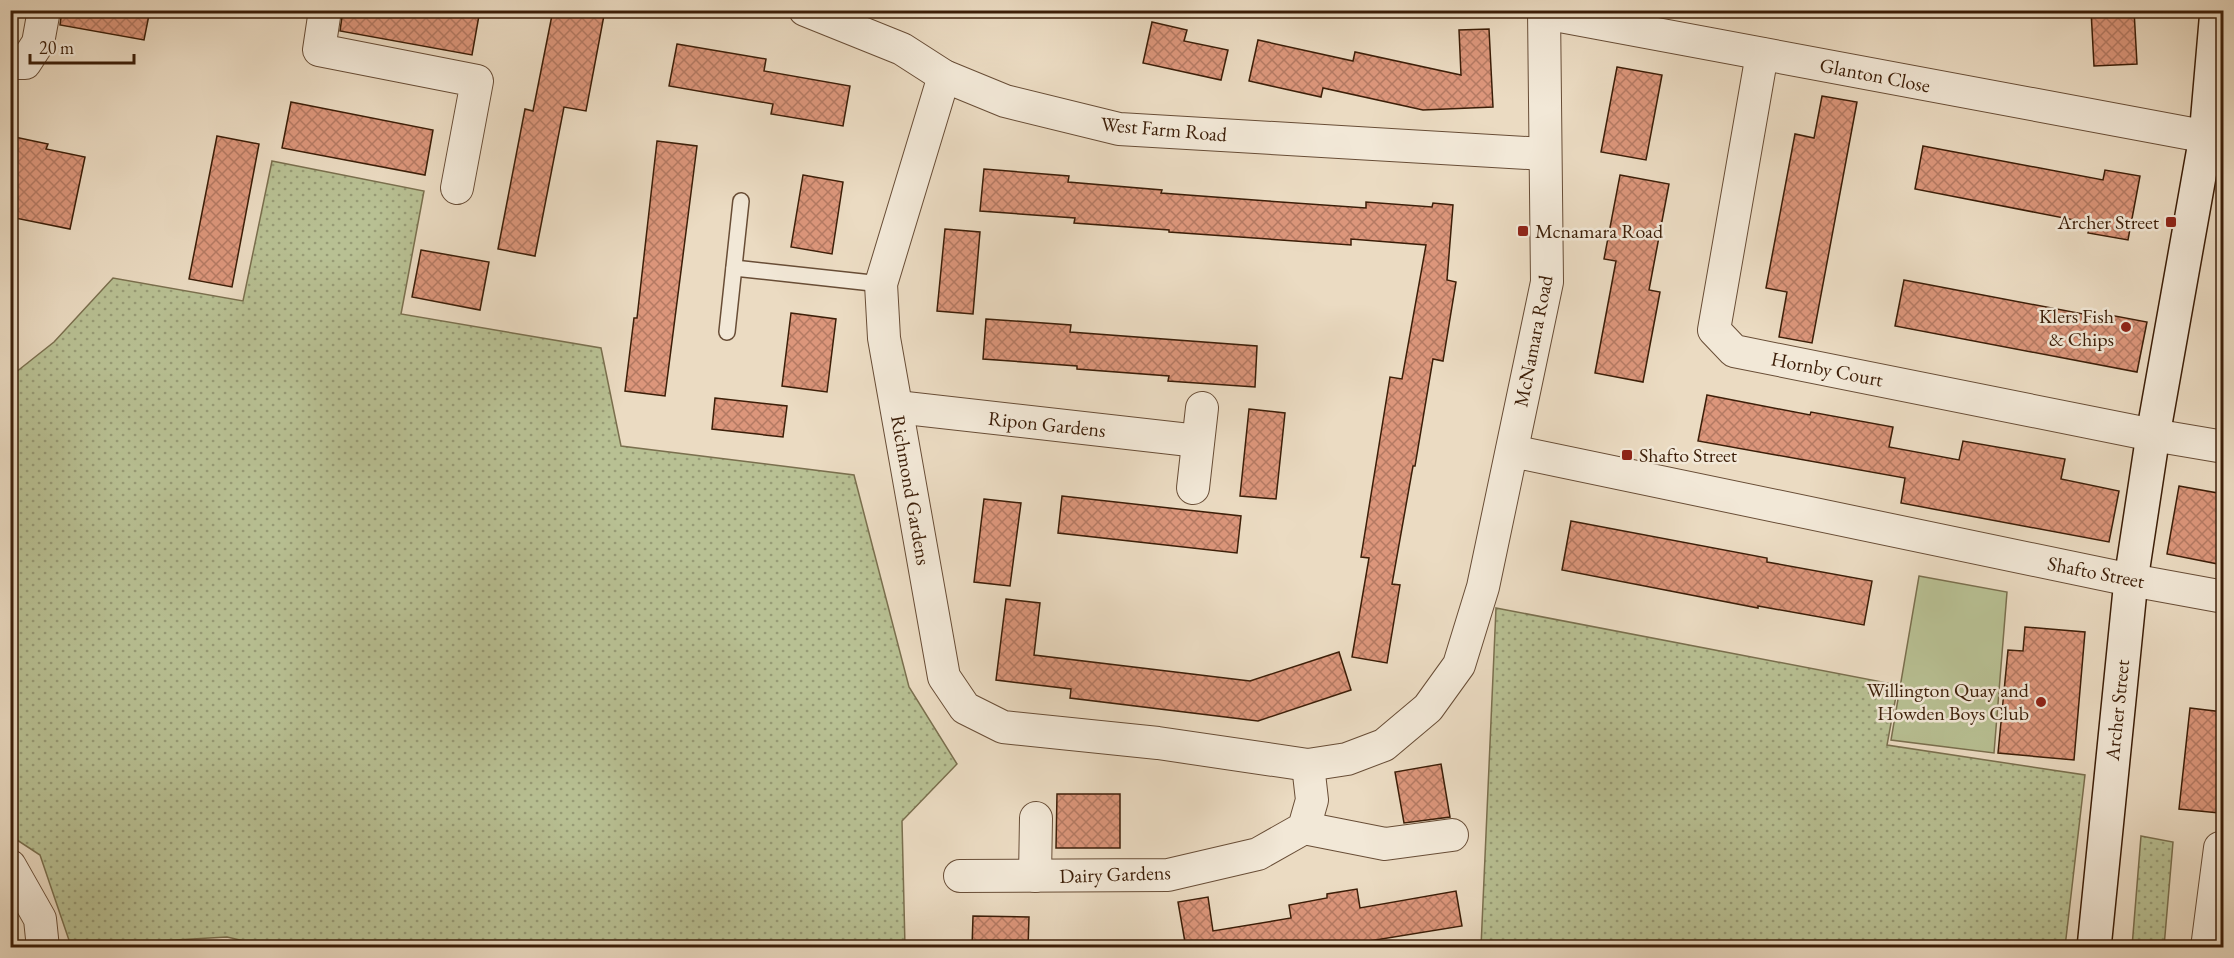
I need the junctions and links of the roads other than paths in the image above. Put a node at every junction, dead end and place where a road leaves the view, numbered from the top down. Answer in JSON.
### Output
{"nodes":[{"id":1,"x":44,"y":10,"type":"edge"},
{"id":2,"x":325,"y":10,"type":"edge"},
{"id":3,"x":805,"y":10,"type":"edge"},
{"id":4,"x":2217,"y":10,"type":"edge"},
{"id":5,"x":1544,"y":12,"type":"edge"},
{"id":6,"x":1761,"y":54,"type":"junction"},
{"id":7,"x":10,"y":63,"type":"edge"},
{"id":8,"x":944,"y":76,"type":"junction"},
{"id":9,"x":2215,"y":138,"type":"edge"},
{"id":10,"x":1544,"y":154,"type":"junction"},
{"id":11,"x":457,"y":188,"type":"dead end"},
{"id":12,"x":741,"y":201,"type":"dead end"},
{"id":13,"x":734,"y":268,"type":"junction"},
{"id":14,"x":881,"y":284,"type":"junction"},
{"id":15,"x":727,"y":332,"type":"dead end"},
{"id":16,"x":897,"y":407,"type":"junction"},
{"id":17,"x":1202,"y":408,"type":"dead end"},
{"id":18,"x":2153,"y":435,"type":"junction"},
{"id":19,"x":1198,"y":441,"type":"junction"},
{"id":20,"x":2223,"y":447,"type":"edge"},
{"id":21,"x":1512,"y":451,"type":"junction"},
{"id":22,"x":1193,"y":488,"type":"dead end"},
{"id":23,"x":2131,"y":580,"type":"junction"},
{"id":24,"x":2223,"y":597,"type":"edge"},
{"id":25,"x":1308,"y":765,"type":"junction"},
{"id":26,"x":1036,"y":818,"type":"dead end"},
{"id":27,"x":1304,"y":828,"type":"junction"},
{"id":28,"x":1452,"y":835,"type":"dead end"},
{"id":29,"x":2220,"y":848,"type":"dead end"},
{"id":30,"x":10,"y":866,"type":"edge"},
{"id":31,"x":960,"y":876,"type":"dead end"},
{"id":32,"x":1035,"y":876,"type":"junction"},
{"id":33,"x":2219,"y":901,"type":"edge"},
{"id":34,"x":43,"y":948,"type":"edge"},
{"id":35,"x":2094,"y":948,"type":"edge"},
{"id":36,"x":2207,"y":948,"type":"edge"}],
"edges":[{"from":1,"to":7,"type":"street"},
{"from":2,"to":11,"type":"street"},
{"from":3,"to":8,"type":"street","name":"West Farm Road"},
{"from":4,"to":9,"type":"main road","name":"Archer Street"},
{"from":5,"to":6,"type":"street","name":"Glanton Close"},
{"from":5,"to":10,"type":"street","name":"McNamara Road"},
{"from":6,"to":9,"type":"street","name":"Glanton Close"},
{"from":6,"to":18,"type":"street","name":"Hornby Court"},
{"from":8,"to":10,"type":"street","name":"West Farm Road"},
{"from":8,"to":14,"type":"street","name":"Richmond Gardens"},
{"from":9,"to":18,"type":"main road","name":"Archer Street"},
{"from":10,"to":21,"type":"street","name":"McNamara Road"},
{"from":12,"to":13,"type":"lane"},
{"from":13,"to":14,"type":"lane"},
{"from":13,"to":15,"type":"lane"},
{"from":14,"to":16,"type":"street","name":"Richmond Gardens"},
{"from":16,"to":19,"type":"street","name":"Ripon Gardens"},
{"from":16,"to":25,"type":"street","name":"Richmond Gardens"},
{"from":17,"to":19,"type":"street"},
{"from":18,"to":20,"type":"street","name":"Hornby Court"},
{"from":18,"to":23,"type":"main road","name":"Archer Street"},
{"from":19,"to":22,"type":"street"},
{"from":21,"to":23,"type":"street","name":"Shafto Street"},
{"from":21,"to":25,"type":"street","name":"McNamara Road"},
{"from":23,"to":24,"type":"street","name":"Shafto Street"},
{"from":23,"to":35,"type":"main road","name":"Archer Street"},
{"from":25,"to":27,"type":"street"},
{"from":26,"to":32,"type":"street"},
{"from":27,"to":28,"type":"street"},
{"from":27,"to":32,"type":"street","name":"Dairy Gardens"},
{"from":29,"to":33,"type":"street"},
{"from":30,"to":34,"type":"street"},
{"from":31,"to":32,"type":"street","name":"Dairy Gardens"},
{"from":33,"to":36,"type":"street"}]}
